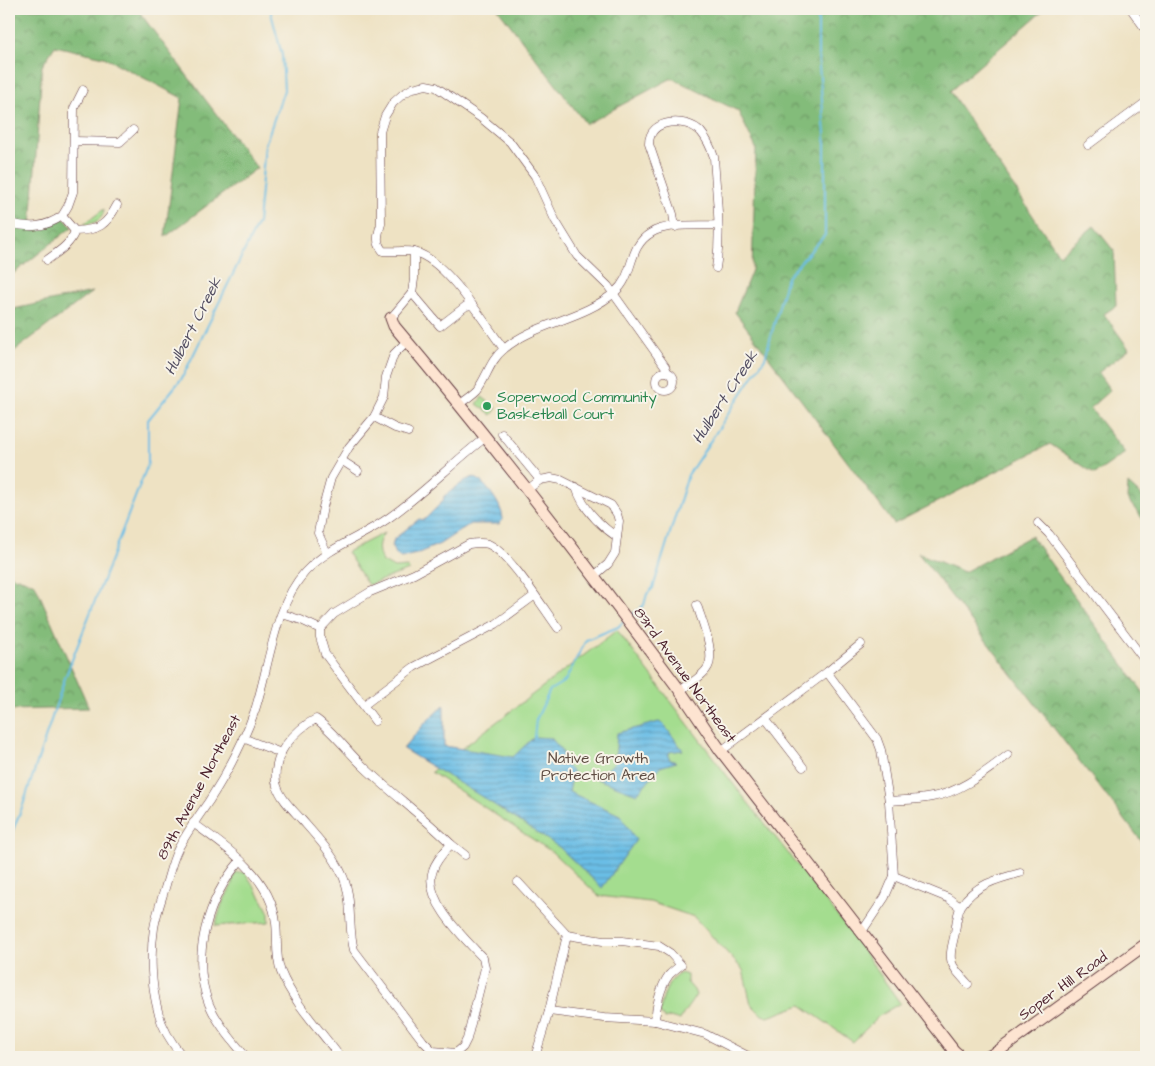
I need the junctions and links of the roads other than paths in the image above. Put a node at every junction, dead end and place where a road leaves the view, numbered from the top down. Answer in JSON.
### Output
{"nodes":[{"id":1,"x":1131,"y":9,"type":"edge"},
{"id":2,"x":1146,"y":30,"type":"edge"},
{"id":3,"x":83,"y":90,"type":"dead end"},
{"id":4,"x":1146,"y":102,"type":"edge"},
{"id":5,"x":133,"y":130,"type":"dead end"},
{"id":6,"x":74,"y":141,"type":"junction"},
{"id":7,"x":1088,"y":145,"type":"dead end"},
{"id":8,"x":117,"y":205,"type":"dead end"},
{"id":9,"x":62,"y":216,"type":"junction"},
{"id":10,"x":9,"y":223,"type":"edge"},
{"id":11,"x":718,"y":225,"type":"junction"},
{"id":12,"x":675,"y":227,"type":"junction"},
{"id":13,"x":76,"y":230,"type":"junction"},
{"id":14,"x":414,"y":252,"type":"junction"},
{"id":15,"x":47,"y":260,"type":"dead end"},
{"id":16,"x":716,"y":268,"type":"dead end"},
{"id":17,"x":412,"y":293,"type":"junction"},
{"id":18,"x":614,"y":294,"type":"junction"},
{"id":19,"x":471,"y":305,"type":"junction"},
{"id":20,"x":391,"y":318,"type":"joint"},
{"id":21,"x":407,"y":341,"type":"junction"},
{"id":22,"x":504,"y":349,"type":"junction"},
{"id":23,"x":667,"y":372,"type":"dead end"},
{"id":24,"x":460,"y":404,"type":"junction"},
{"id":25,"x":374,"y":417,"type":"junction"},
{"id":26,"x":408,"y":432,"type":"dead end"},
{"id":27,"x":502,"y":434,"type":"dead end"},
{"id":28,"x":486,"y":436,"type":"junction"},
{"id":29,"x":341,"y":460,"type":"junction"},
{"id":30,"x":358,"y":471,"type":"dead end"},
{"id":31,"x":540,"y":480,"type":"junction"},
{"id":32,"x":576,"y":487,"type":"junction"},
{"id":33,"x":527,"y":490,"type":"junction"},
{"id":34,"x":1038,"y":523,"type":"dead end"},
{"id":35,"x":618,"y":537,"type":"junction"},
{"id":36,"x":327,"y":553,"type":"junction"},
{"id":37,"x":594,"y":576,"type":"junction"},
{"id":38,"x":534,"y":596,"type":"junction"},
{"id":39,"x":697,"y":605,"type":"dead end"},
{"id":40,"x":282,"y":614,"type":"junction"},
{"id":41,"x":558,"y":628,"type":"dead end"},
{"id":42,"x":320,"y":629,"type":"junction"},
{"id":43,"x":861,"y":644,"type":"dead end"},
{"id":44,"x":1146,"y":662,"type":"edge"},
{"id":45,"x":827,"y":672,"type":"junction"},
{"id":46,"x":680,"y":691,"type":"junction"},
{"id":47,"x":364,"y":705,"type":"junction"},
{"id":48,"x":766,"y":719,"type":"junction"},
{"id":49,"x":375,"y":721,"type":"dead end"},
{"id":50,"x":243,"y":738,"type":"junction"},
{"id":51,"x":721,"y":751,"type":"junction"},
{"id":52,"x":281,"y":753,"type":"junction"},
{"id":53,"x":1008,"y":755,"type":"dead end"},
{"id":54,"x":803,"y":767,"type":"dead end"},
{"id":55,"x":889,"y":801,"type":"junction"},
{"id":56,"x":193,"y":823,"type":"junction"},
{"id":57,"x":451,"y":844,"type":"junction"},
{"id":58,"x":465,"y":855,"type":"dead end"},
{"id":59,"x":240,"y":861,"type":"junction"},
{"id":60,"x":1020,"y":873,"type":"dead end"},
{"id":61,"x":894,"y":876,"type":"junction"},
{"id":62,"x":518,"y":882,"type":"dead end"},
{"id":63,"x":960,"y":907,"type":"junction"},
{"id":64,"x":861,"y":933,"type":"junction"},
{"id":65,"x":566,"y":935,"type":"junction"},
{"id":66,"x":1146,"y":944,"type":"edge"},
{"id":67,"x":968,"y":984,"type":"dead end"},
{"id":68,"x":549,"y":1010,"type":"junction"},
{"id":69,"x":655,"y":1021,"type":"junction"},
{"id":70,"x":432,"y":1054,"type":"edge"},
{"id":71,"x":957,"y":1055,"type":"edge"},
{"id":72,"x":992,"y":1055,"type":"edge"},
{"id":73,"x":183,"y":1057,"type":"edge"},
{"id":74,"x":246,"y":1057,"type":"edge"},
{"id":75,"x":340,"y":1057,"type":"edge"},
{"id":76,"x":535,"y":1057,"type":"edge"},
{"id":77,"x":750,"y":1057,"type":"edge"}],
"edges":[{"from":1,"to":2,"type":"street"},
{"from":3,"to":6,"type":"street"},
{"from":4,"to":7,"type":"street"},
{"from":5,"to":6,"type":"street"},
{"from":6,"to":9,"type":"street"},
{"from":8,"to":13,"type":"street"},
{"from":9,"to":10,"type":"street"},
{"from":9,"to":13,"type":"street"},
{"from":11,"to":12,"type":"street"},
{"from":11,"to":12,"type":"street"},
{"from":11,"to":16,"type":"street"},
{"from":12,"to":18,"type":"street"},
{"from":13,"to":15,"type":"street"},
{"from":14,"to":17,"type":"street"},
{"from":14,"to":18,"type":"street"},
{"from":14,"to":19,"type":"street"},
{"from":17,"to":19,"type":"street"},
{"from":17,"to":20,"type":"street"},
{"from":18,"to":22,"type":"street"},
{"from":18,"to":23,"type":"street"},
{"from":19,"to":22,"type":"street"},
{"from":20,"to":21,"type":"street","name":"83rd Avenue Northeast"},
{"from":21,"to":24,"type":"street","name":"83rd Avenue Northeast"},
{"from":21,"to":25,"type":"street"},
{"from":22,"to":24,"type":"street"},
{"from":24,"to":28,"type":"street","name":"83rd Avenue Northeast"},
{"from":25,"to":26,"type":"street"},
{"from":25,"to":29,"type":"street"},
{"from":27,"to":31,"type":"street"},
{"from":28,"to":33,"type":"street","name":"83rd Avenue Northeast"},
{"from":28,"to":36,"type":"street","name":"89th Avenue Northeast"},
{"from":29,"to":30,"type":"street"},
{"from":29,"to":36,"type":"street"},
{"from":31,"to":32,"type":"street"},
{"from":31,"to":33,"type":"street"},
{"from":32,"to":35,"type":"street"},
{"from":32,"to":35,"type":"street"},
{"from":33,"to":37,"type":"street","name":"83rd Avenue Northeast"},
{"from":34,"to":44,"type":"street"},
{"from":35,"to":37,"type":"street"},
{"from":36,"to":40,"type":"street","name":"89th Avenue Northeast"},
{"from":37,"to":46,"type":"street","name":"83rd Avenue Northeast"},
{"from":38,"to":41,"type":"street"},
{"from":38,"to":42,"type":"street"},
{"from":38,"to":47,"type":"street"},
{"from":39,"to":46,"type":"street"},
{"from":40,"to":42,"type":"street"},
{"from":40,"to":50,"type":"street","name":"89th Avenue Northeast"},
{"from":42,"to":47,"type":"street"},
{"from":43,"to":45,"type":"street"},
{"from":45,"to":48,"type":"street"},
{"from":45,"to":55,"type":"street"},
{"from":46,"to":51,"type":"street","name":"83rd Avenue Northeast"},
{"from":47,"to":49,"type":"street"},
{"from":48,"to":51,"type":"street"},
{"from":48,"to":54,"type":"street"},
{"from":50,"to":52,"type":"street"},
{"from":50,"to":56,"type":"street","name":"89th Avenue Northeast"},
{"from":51,"to":64,"type":"street","name":"83rd Avenue Northeast"},
{"from":52,"to":57,"type":"street"},
{"from":52,"to":70,"type":"street"},
{"from":53,"to":55,"type":"street"},
{"from":55,"to":61,"type":"street"},
{"from":56,"to":59,"type":"street"},
{"from":56,"to":73,"type":"street","name":"89th Avenue Northeast"},
{"from":57,"to":58,"type":"street"},
{"from":57,"to":70,"type":"street"},
{"from":59,"to":74,"type":"street"},
{"from":59,"to":75,"type":"street"},
{"from":60,"to":63,"type":"street"},
{"from":61,"to":63,"type":"street"},
{"from":61,"to":64,"type":"street"},
{"from":62,"to":65,"type":"street"},
{"from":63,"to":67,"type":"street"},
{"from":64,"to":71,"type":"street","name":"83rd Avenue Northeast"},
{"from":65,"to":68,"type":"street"},
{"from":65,"to":69,"type":"street"},
{"from":66,"to":72,"type":"street","name":"Soper Hill Road"},
{"from":68,"to":69,"type":"street"},
{"from":68,"to":76,"type":"street"},
{"from":69,"to":77,"type":"street"}]}
